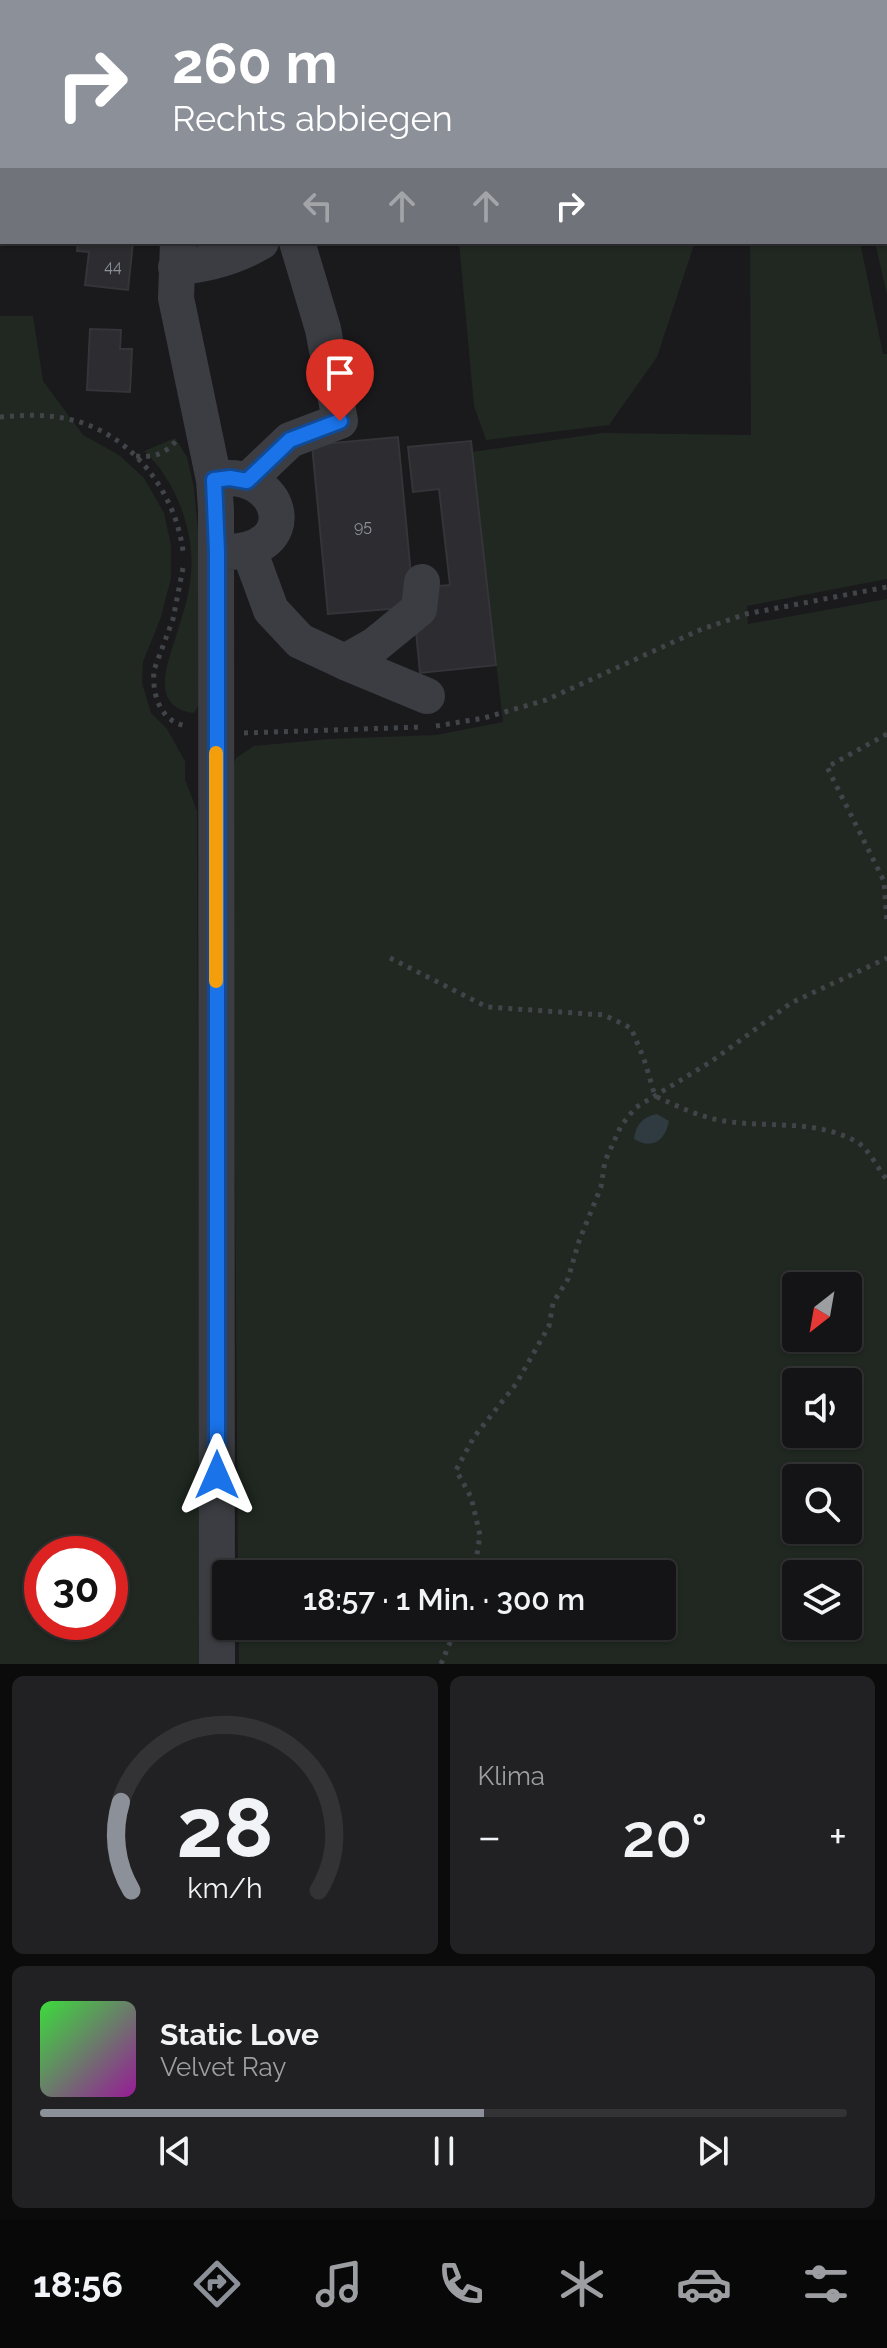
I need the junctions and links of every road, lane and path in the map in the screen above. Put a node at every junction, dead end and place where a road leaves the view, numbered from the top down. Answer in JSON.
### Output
{"nodes":[{"id":1,"x":257,"y":244,"type":"edge"},
{"id":2,"x":298,"y":244,"type":"edge"},
{"id":3,"x":177,"y":254,"type":"edge"},
{"id":4,"x":0,"y":417,"type":"edge"},
{"id":5,"x":182,"y":436,"type":"dead end"},
{"id":6,"x":135,"y":456,"type":"junction"},
{"id":7,"x":230,"y":481,"type":"junction"},
{"id":8,"x":233,"y":551,"type":"junction"},
{"id":9,"x":422,"y":582,"type":"dead end"},
{"id":10,"x":887,"y":587,"type":"edge"},
{"id":11,"x":345,"y":662,"type":"junction"},
{"id":12,"x":427,"y":696,"type":"dead end"},
{"id":13,"x":188,"y":727,"type":"dead end"},
{"id":14,"x":245,"y":733,"type":"dead end"},
{"id":15,"x":887,"y":734,"type":"edge"},
{"id":16,"x":887,"y":922,"type":"edge"},
{"id":17,"x":390,"y":958,"type":"dead end"},
{"id":18,"x":887,"y":958,"type":"edge"},
{"id":19,"x":655,"y":1096,"type":"junction"},
{"id":20,"x":887,"y":1180,"type":"edge"},
{"id":21,"x":476,"y":1560,"type":"edge"},
{"id":22,"x":451,"y":1640,"type":"edge"},
{"id":23,"x":217,"y":1664,"type":"edge"},
{"id":24,"x":441,"y":1664,"type":"edge"}],
"edges":[{"from":1,"to":3,"type":"street"},
{"from":2,"to":7,"type":"street"},
{"from":3,"to":7,"type":"street"},
{"from":4,"to":6,"type":"path"},
{"from":5,"to":6,"type":"path"},
{"from":6,"to":13,"type":"path"},
{"from":7,"to":8,"type":"street"},
{"from":7,"to":8,"type":"street"},
{"from":8,"to":11,"type":"street"},
{"from":8,"to":23,"type":"street"},
{"from":9,"to":11,"type":"street"},
{"from":10,"to":14,"type":"path"},
{"from":11,"to":12,"type":"street"},
{"from":15,"to":16,"type":"path"},
{"from":17,"to":19,"type":"path"},
{"from":18,"to":19,"type":"path"},
{"from":19,"to":20,"type":"path"},
{"from":19,"to":21,"type":"path"},
{"from":22,"to":24,"type":"path"}]}
